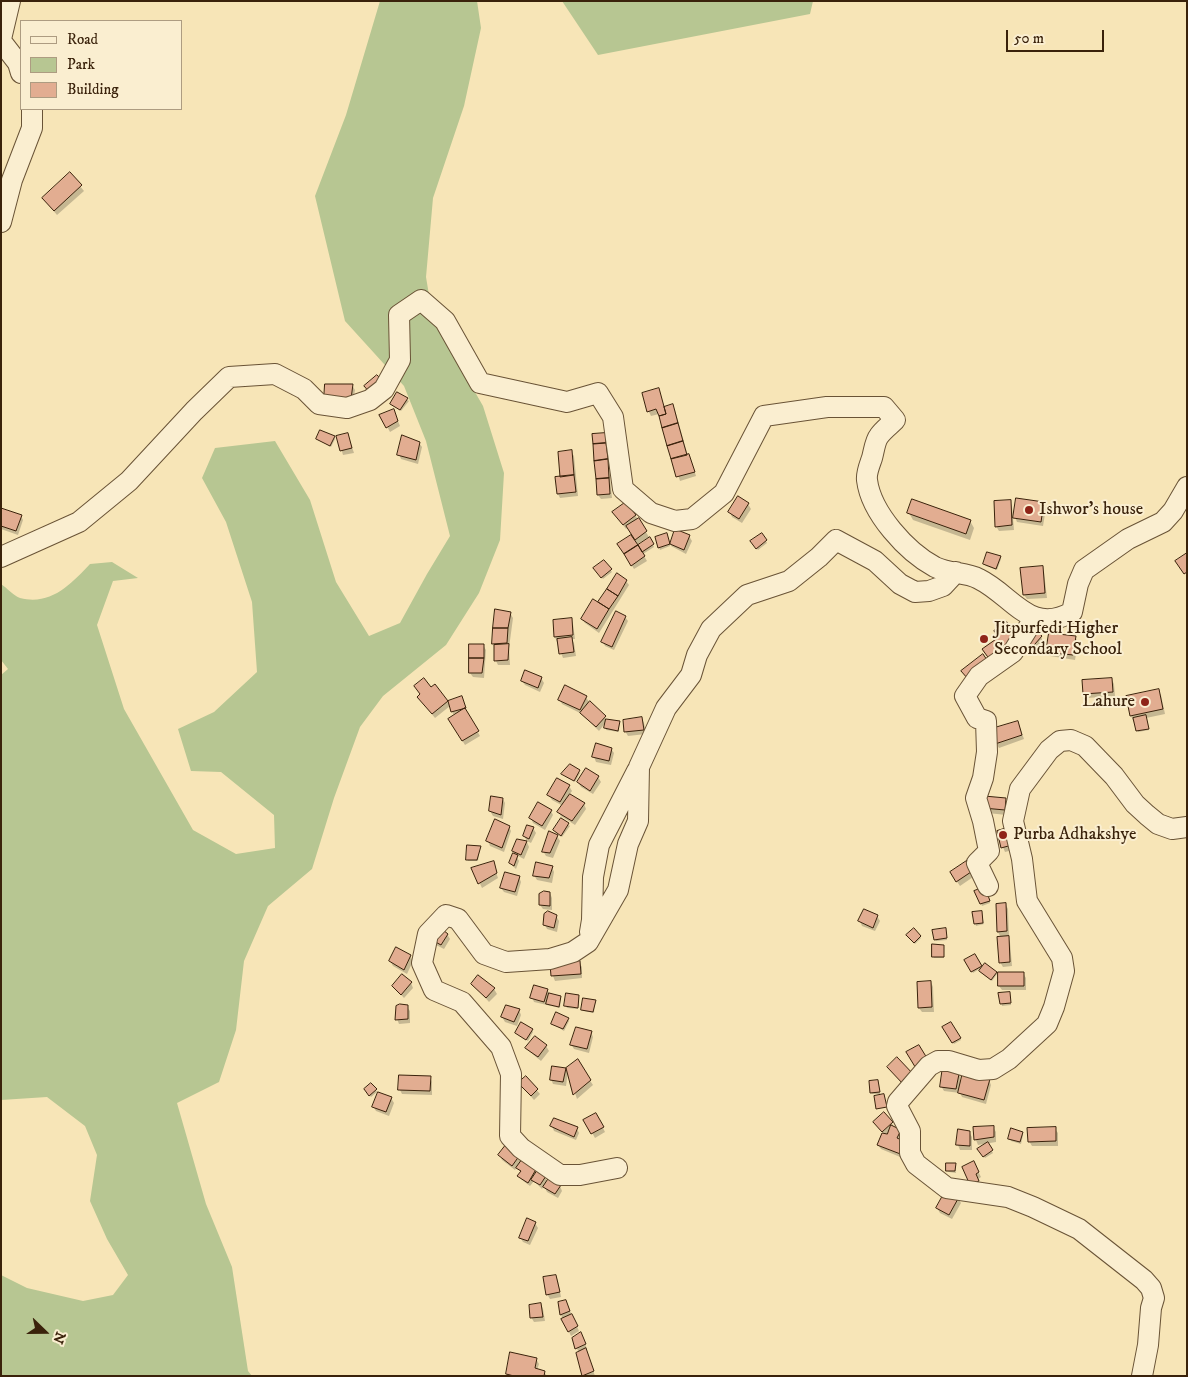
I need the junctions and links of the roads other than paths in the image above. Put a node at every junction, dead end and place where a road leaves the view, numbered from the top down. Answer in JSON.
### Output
{"nodes":[{"id":1,"x":10,"y":1,"type":"edge"},
{"id":2,"x":1,"y":40,"type":"edge"},
{"id":3,"x":20,"y":70,"type":"edge"},
{"id":4,"x":32,"y":110,"type":"edge"},
{"id":5,"x":1,"y":222,"type":"edge"},
{"id":6,"x":1187,"y":487,"type":"edge"},
{"id":7,"x":1,"y":557,"type":"edge"},
{"id":8,"x":956,"y":572,"type":"junction"},
{"id":9,"x":1035,"y":617,"type":"junction"},
{"id":10,"x":639,"y":767,"type":"junction"},
{"id":11,"x":1187,"y":827,"type":"edge"},
{"id":12,"x":988,"y":886,"type":"dead end"},
{"id":13,"x":588,"y":942,"type":"junction"},
{"id":14,"x":617,"y":1168,"type":"dead end"},
{"id":15,"x":1142,"y":1376,"type":"edge"}],
"edges":[{"from":1,"to":2,"type":"street"},
{"from":2,"to":3,"type":"street"},
{"from":4,"to":5,"type":"street"},
{"from":6,"to":9,"type":"street"},
{"from":7,"to":8,"type":"street"},
{"from":8,"to":9,"type":"street"},
{"from":8,"to":10,"type":"street"},
{"from":9,"to":12,"type":"street"},
{"from":10,"to":13,"type":"street"},
{"from":10,"to":13,"type":"street"},
{"from":11,"to":15,"type":"street"},
{"from":13,"to":14,"type":"street"}]}
